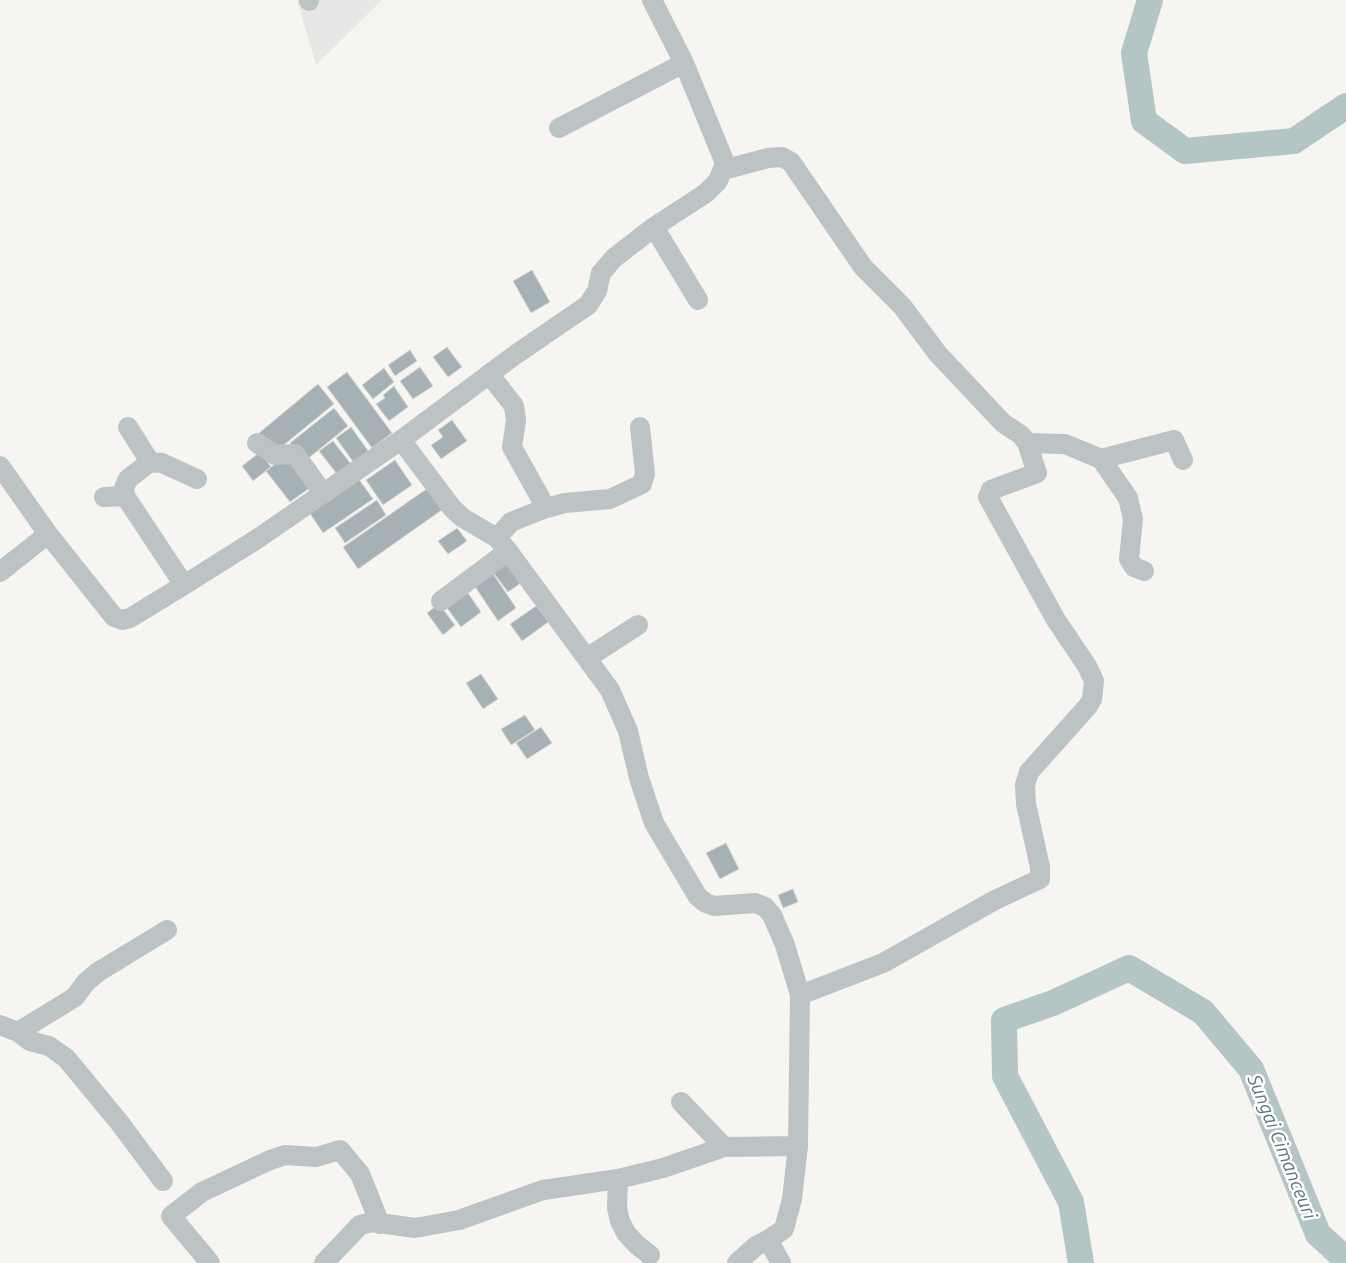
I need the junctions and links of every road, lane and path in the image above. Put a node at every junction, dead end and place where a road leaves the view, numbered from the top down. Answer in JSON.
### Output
{"nodes":[{"id":1,"x":652,"y":0,"type":"edge"},
{"id":2,"x":684,"y":63,"type":"junction"},
{"id":3,"x":559,"y":128,"type":"dead end"},
{"id":4,"x":723,"y":170,"type":"junction"},
{"id":5,"x":654,"y":227,"type":"junction"},
{"id":6,"x":698,"y":300,"type":"dead end"},
{"id":7,"x":489,"y":374,"type":"junction"},
{"id":8,"x":128,"y":427,"type":"dead end"},
{"id":9,"x":640,"y":427,"type":"dead end"},
{"id":10,"x":401,"y":440,"type":"junction"},
{"id":11,"x":257,"y":443,"type":"dead end"},
{"id":12,"x":1027,"y":443,"type":"junction"},
{"id":13,"x":1101,"y":460,"type":"junction"},
{"id":14,"x":1183,"y":460,"type":"dead end"},
{"id":15,"x":150,"y":462,"type":"junction"},
{"id":16,"x":0,"y":466,"type":"edge"},
{"id":17,"x":197,"y":479,"type":"dead end"},
{"id":18,"x":323,"y":492,"type":"junction"},
{"id":19,"x":104,"y":496,"type":"dead end"},
{"id":20,"x":124,"y":496,"type":"junction"},
{"id":21,"x":546,"y":508,"type":"junction"},
{"id":22,"x":48,"y":534,"type":"junction"},
{"id":23,"x":503,"y":545,"type":"junction"},
{"id":24,"x":1144,"y":571,"type":"dead end"},
{"id":25,"x":0,"y":572,"type":"edge"},
{"id":26,"x":184,"y":585,"type":"junction"},
{"id":27,"x":441,"y":601,"type":"dead end"},
{"id":28,"x":638,"y":625,"type":"dead end"},
{"id":29,"x":587,"y":658,"type":"junction"},
{"id":30,"x":167,"y":930,"type":"dead end"},
{"id":31,"x":800,"y":995,"type":"junction"},
{"id":32,"x":9,"y":1028,"type":"edge"},
{"id":33,"x":681,"y":1102,"type":"dead end"},
{"id":34,"x":798,"y":1146,"type":"junction"},
{"id":35,"x":724,"y":1147,"type":"junction"},
{"id":36,"x":618,"y":1179,"type":"junction"},
{"id":37,"x":164,"y":1181,"type":"dead end"},
{"id":38,"x":380,"y":1224,"type":"junction"},
{"id":39,"x":768,"y":1240,"type":"junction"},
{"id":40,"x":650,"y":1255,"type":"dead end"},
{"id":41,"x":210,"y":1263,"type":"edge"},
{"id":42,"x":324,"y":1263,"type":"edge"},
{"id":43,"x":736,"y":1263,"type":"edge"},
{"id":44,"x":781,"y":1263,"type":"edge"}],
"edges":[{"from":1,"to":2,"type":"street"},
{"from":2,"to":3,"type":"street"},
{"from":2,"to":4,"type":"street"},
{"from":4,"to":5,"type":"street"},
{"from":4,"to":12,"type":"street"},
{"from":5,"to":6,"type":"street"},
{"from":5,"to":7,"type":"street"},
{"from":7,"to":10,"type":"street"},
{"from":7,"to":21,"type":"street"},
{"from":8,"to":15,"type":"street"},
{"from":9,"to":21,"type":"street"},
{"from":10,"to":18,"type":"street"},
{"from":10,"to":23,"type":"street"},
{"from":11,"to":18,"type":"street"},
{"from":12,"to":13,"type":"street"},
{"from":12,"to":31,"type":"street"},
{"from":13,"to":14,"type":"street"},
{"from":13,"to":24,"type":"street"},
{"from":15,"to":17,"type":"street"},
{"from":15,"to":20,"type":"street"},
{"from":16,"to":22,"type":"street"},
{"from":18,"to":26,"type":"street"},
{"from":19,"to":20,"type":"street"},
{"from":20,"to":26,"type":"street"},
{"from":21,"to":23,"type":"street"},
{"from":22,"to":25,"type":"street"},
{"from":22,"to":26,"type":"street"},
{"from":23,"to":27,"type":"street"},
{"from":23,"to":29,"type":"street"},
{"from":28,"to":29,"type":"street"},
{"from":29,"to":31,"type":"street"},
{"from":30,"to":32,"type":"street"},
{"from":31,"to":34,"type":"street"},
{"from":32,"to":37,"type":"street"},
{"from":33,"to":35,"type":"street"},
{"from":34,"to":35,"type":"street"},
{"from":34,"to":39,"type":"street"},
{"from":35,"to":36,"type":"street"},
{"from":36,"to":38,"type":"street"},
{"from":36,"to":40,"type":"street"},
{"from":38,"to":41,"type":"street"},
{"from":38,"to":42,"type":"street"},
{"from":39,"to":43,"type":"street"},
{"from":39,"to":44,"type":"street"}]}
